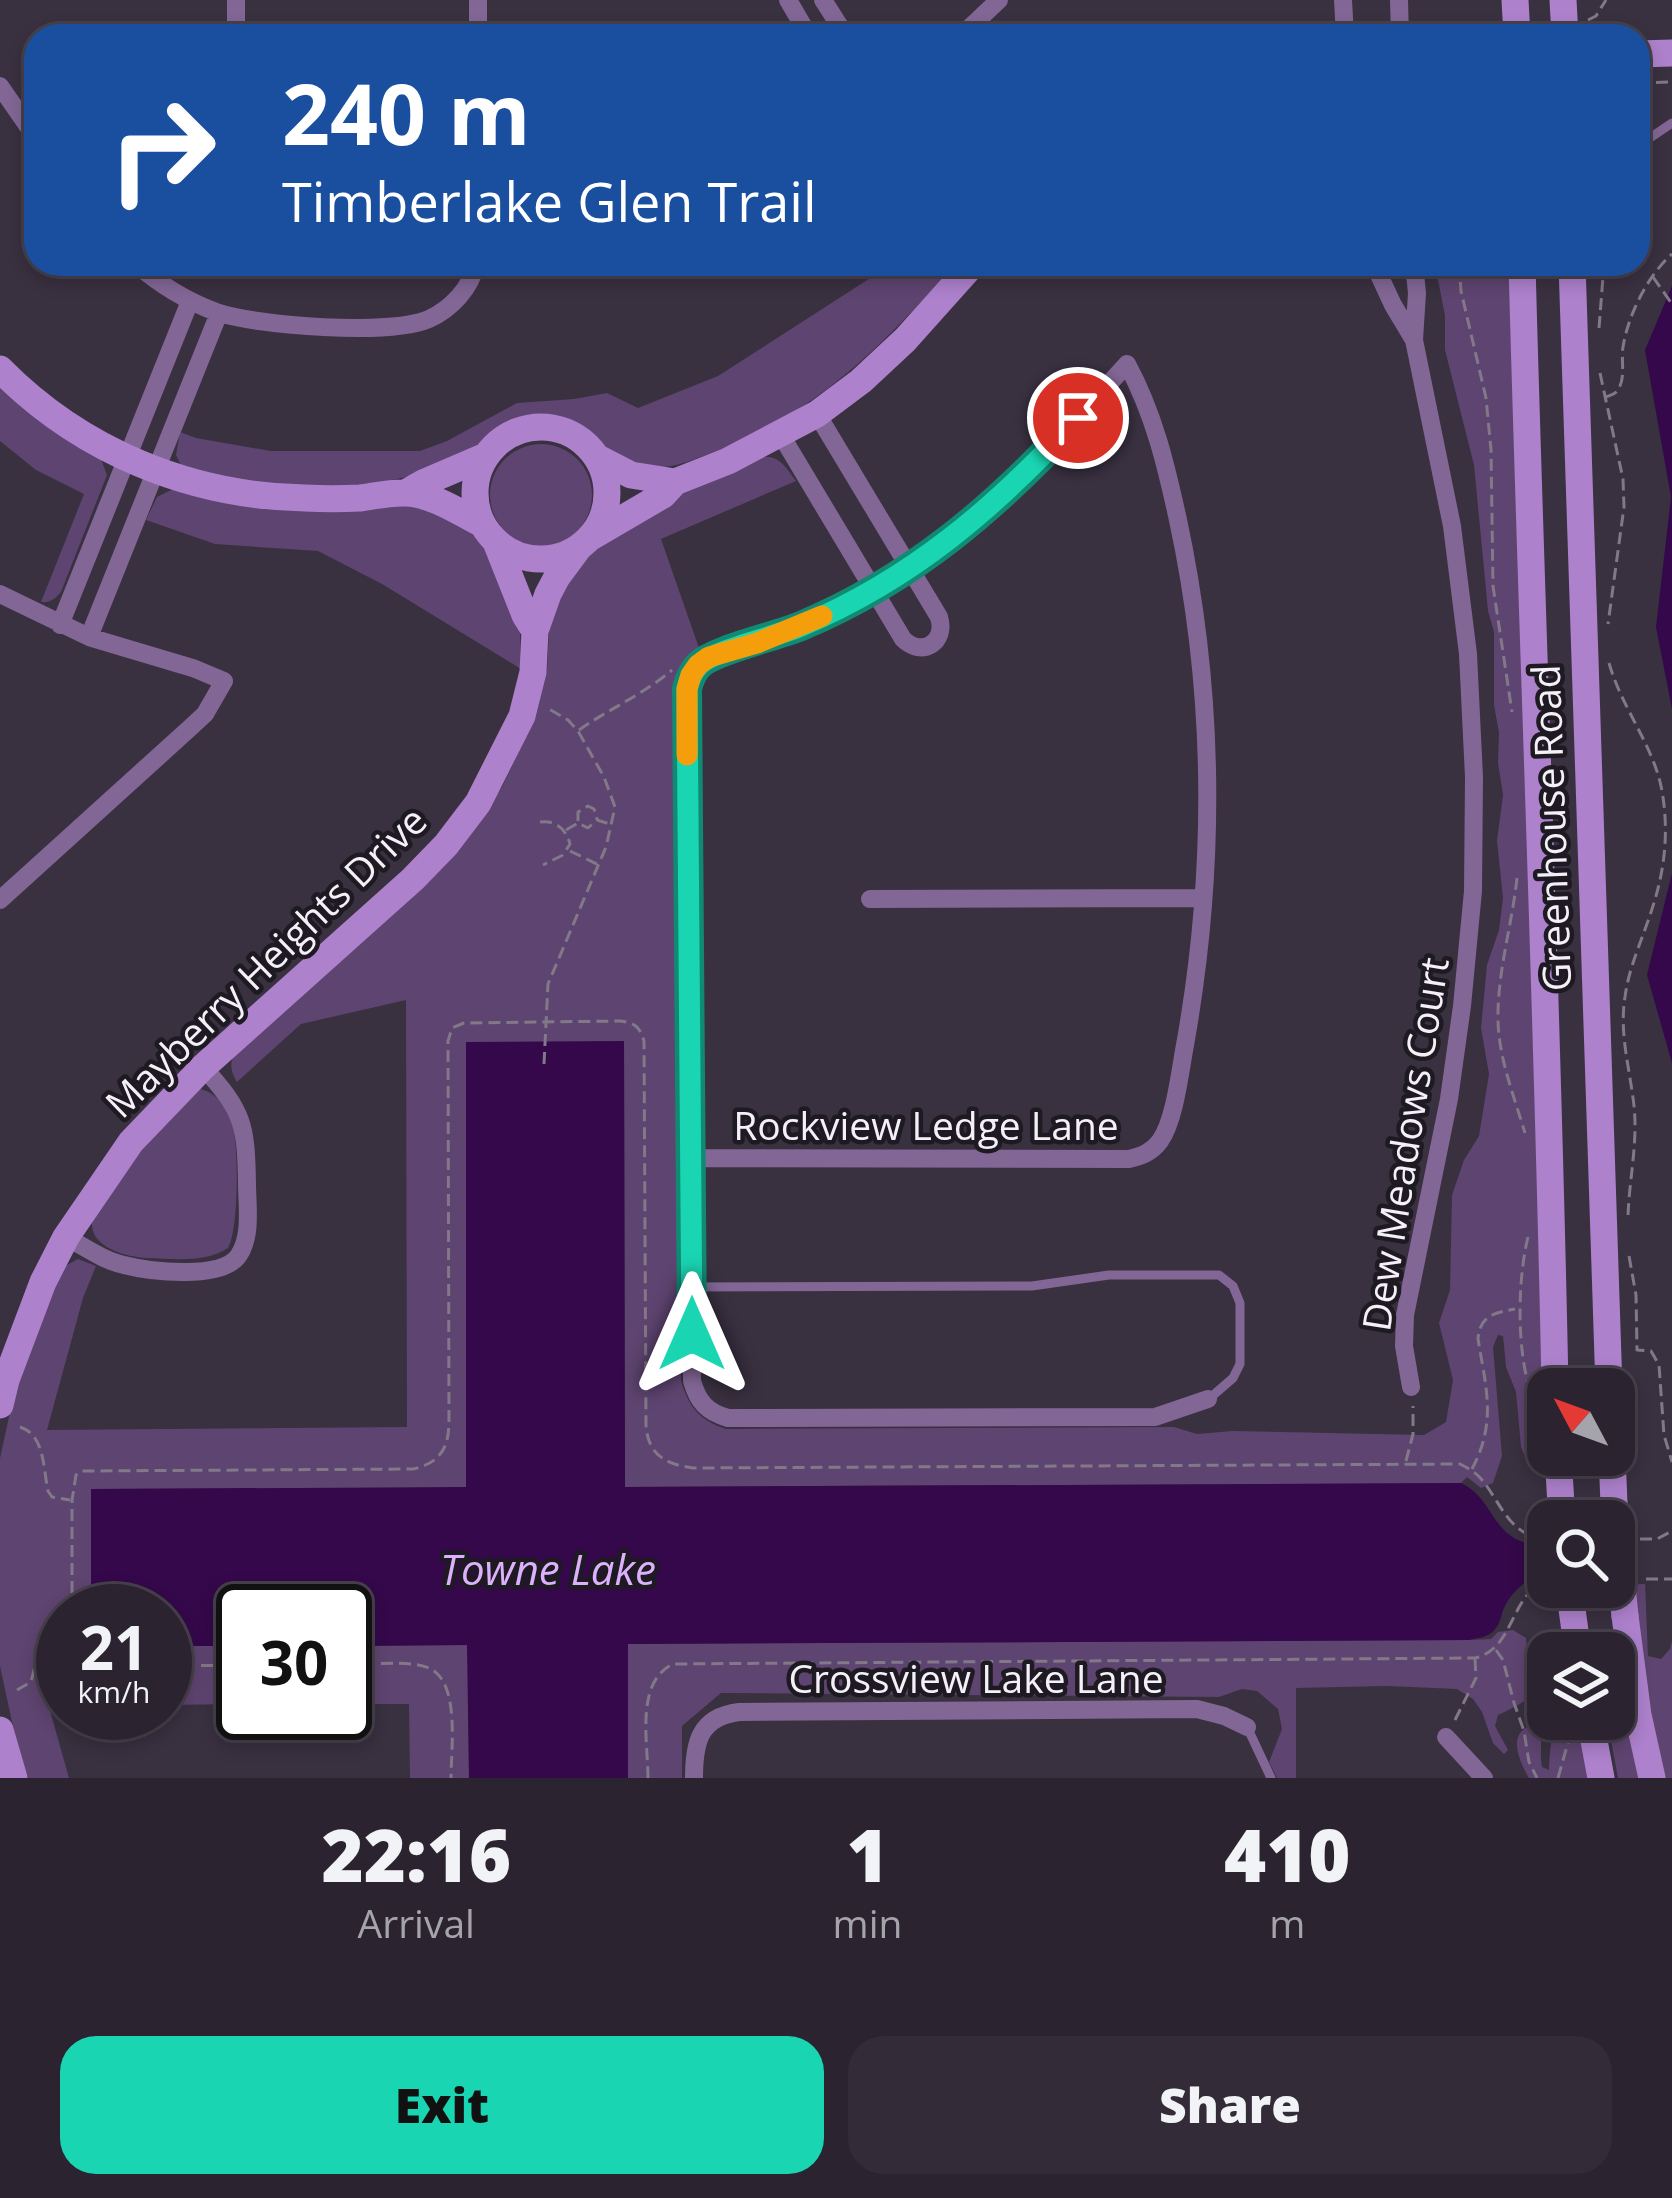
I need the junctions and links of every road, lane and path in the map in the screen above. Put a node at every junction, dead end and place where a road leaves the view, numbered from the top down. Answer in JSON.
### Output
{"nodes":[{"id":1,"x":999,"y":0,"type":"edge"},
{"id":2,"x":974,"y":24,"type":"edge"},
{"id":3,"x":0,"y":86,"type":"edge"},
{"id":4,"x":24,"y":121,"type":"edge"},
{"id":5,"x":1672,"y":254,"type":"edge"},
{"id":6,"x":154,"y":276,"type":"edge"},
{"id":7,"x":474,"y":276,"type":"edge"},
{"id":8,"x":962,"y":276,"type":"edge"},
{"id":9,"x":1380,"y":276,"type":"edge"},
{"id":10,"x":1415,"y":276,"type":"edge"},
{"id":11,"x":1459,"y":276,"type":"edge"},
{"id":12,"x":1522,"y":276,"type":"edge"},
{"id":13,"x":1572,"y":276,"type":"edge"},
{"id":14,"x":1603,"y":276,"type":"edge"},
{"id":15,"x":1653,"y":277,"type":"junction"},
{"id":16,"x":190,"y":301,"type":"junction"},
{"id":17,"x":1672,"y":304,"type":"edge"},
{"id":18,"x":219,"y":313,"type":"junction"},
{"id":19,"x":1598,"y":330,"type":"dead end"},
{"id":20,"x":1414,"y":340,"type":"junction"},
{"id":21,"x":0,"y":369,"type":"edge"},
{"id":22,"x":1600,"y":375,"type":"dead end"},
{"id":23,"x":1604,"y":397,"type":"junction"},
{"id":24,"x":817,"y":414,"type":"junction"},
{"id":25,"x":782,"y":435,"type":"junction"},
{"id":26,"x":486,"y":455,"type":"junction"},
{"id":27,"x":598,"y":458,"type":"junction"},
{"id":28,"x":127,"y":459,"type":"junction"},
{"id":29,"x":156,"y":471,"type":"junction"},
{"id":30,"x":675,"y":482,"type":"junction"},
{"id":31,"x":407,"y":492,"type":"junction"},
{"id":32,"x":489,"y":533,"type":"junction"},
{"id":33,"x":585,"y":542,"type":"junction"},
{"id":34,"x":909,"y":568,"type":"junction"},
{"id":35,"x":874,"y":590,"type":"junction"},
{"id":36,"x":0,"y":594,"type":"edge"},
{"id":37,"x":60,"y":625,"type":"junction"},
{"id":38,"x":535,"y":631,"type":"junction"},
{"id":39,"x":89,"y":637,"type":"junction"},
{"id":40,"x":1607,"y":638,"type":"dead end"},
{"id":41,"x":1608,"y":650,"type":"dead end"},
{"id":42,"x":674,"y":669,"type":"dead end"},
{"id":43,"x":1585,"y":699,"type":"junction"},
{"id":44,"x":1534,"y":701,"type":"junction"},
{"id":45,"x":549,"y":710,"type":"dead end"},
{"id":46,"x":1514,"y":727,"type":"dead end"},
{"id":47,"x":578,"y":731,"type":"junction"},
{"id":48,"x":597,"y":820,"type":"junction"},
{"id":49,"x":540,"y":822,"type":"dead end"},
{"id":50,"x":578,"y":823,"type":"junction"},
{"id":51,"x":613,"y":825,"type":"junction"},
{"id":52,"x":564,"y":831,"type":"junction"},
{"id":53,"x":568,"y":850,"type":"junction"},
{"id":54,"x":543,"y":865,"type":"dead end"},
{"id":55,"x":599,"y":865,"type":"junction"},
{"id":56,"x":1518,"y":868,"type":"dead end"},
{"id":57,"x":1203,"y":898,"type":"junction"},
{"id":58,"x":870,"y":899,"type":"dead end"},
{"id":59,"x":0,"y":900,"type":"edge"},
{"id":60,"x":545,"y":1022,"type":"junction"},
{"id":61,"x":544,"y":1064,"type":"dead end"},
{"id":62,"x":203,"y":1067,"type":"junction"},
{"id":63,"x":1526,"y":1136,"type":"dead end"},
{"id":64,"x":692,"y":1158,"type":"junction"},
{"id":65,"x":1628,"y":1216,"type":"dead end"},
{"id":66,"x":1531,"y":1225,"type":"dead end"},
{"id":67,"x":66,"y":1237,"type":"junction"},
{"id":68,"x":1629,"y":1249,"type":"dead end"},
{"id":69,"x":691,"y":1287,"type":"junction"},
{"id":70,"x":1518,"y":1309,"type":"junction"},
{"id":71,"x":1556,"y":1368,"type":"edge"},
{"id":72,"x":1608,"y":1368,"type":"edge"},
{"id":73,"x":1527,"y":1376,"type":"edge"},
{"id":74,"x":1412,"y":1387,"type":"joint"},
{"id":75,"x":1208,"y":1400,"type":"joint"},
{"id":76,"x":0,"y":1405,"type":"edge"},
{"id":77,"x":20,"y":1427,"type":"dead end"},
{"id":78,"x":1672,"y":1462,"type":"edge"},
{"id":79,"x":1406,"y":1463,"type":"junction"},
{"id":80,"x":1472,"y":1470,"type":"junction"},
{"id":81,"x":1613,"y":1476,"type":"edge"},
{"id":82,"x":72,"y":1500,"type":"junction"},
{"id":83,"x":1672,"y":1531,"type":"edge"},
{"id":84,"x":1527,"y":1534,"type":"edge"},
{"id":85,"x":1635,"y":1539,"type":"dead end"},
{"id":86,"x":73,"y":1584,"type":"edge"},
{"id":87,"x":1527,"y":1593,"type":"edge"},
{"id":88,"x":1495,"y":1649,"type":"junction"},
{"id":89,"x":1475,"y":1658,"type":"junction"},
{"id":90,"x":36,"y":1664,"type":"edge"},
{"id":91,"x":372,"y":1666,"type":"edge"},
{"id":92,"x":17,"y":1690,"type":"dead end"},
{"id":93,"x":1247,"y":1727,"type":"joint"},
{"id":94,"x":0,"y":1730,"type":"edge"},
{"id":95,"x":1445,"y":1737,"type":"joint"},
{"id":96,"x":1593,"y":1740,"type":"edge"},
{"id":97,"x":1568,"y":1742,"type":"dead end"},
{"id":98,"x":14,"y":1778,"type":"edge"},
{"id":99,"x":451,"y":1778,"type":"edge"},
{"id":100,"x":648,"y":1778,"type":"edge"},
{"id":101,"x":694,"y":1778,"type":"edge"},
{"id":102,"x":1271,"y":1778,"type":"edge"},
{"id":103,"x":1484,"y":1778,"type":"edge"},
{"id":104,"x":1537,"y":1778,"type":"edge"},
{"id":105,"x":1558,"y":1778,"type":"edge"},
{"id":106,"x":1601,"y":1778,"type":"edge"},
{"id":107,"x":1652,"y":1778,"type":"edge"}],
"edges":[{"from":1,"to":2,"type":"street"},
{"from":3,"to":4,"type":"street"},
{"from":5,"to":15,"type":"path"},
{"from":6,"to":16,"type":"street"},
{"from":7,"to":18,"type":"street"},
{"from":8,"to":24,"type":"main road"},
{"from":9,"to":20,"type":"street","name":"Dew Meadows Court"},
{"from":10,"to":20,"type":"street","name":"Dew Meadows Court"},
{"from":11,"to":46,"type":"path"},
{"from":12,"to":44,"type":"main road","name":"Greenhouse Road"},
{"from":13,"to":43,"type":"main road","name":"Greenhouse Road"},
{"from":14,"to":19,"type":"path"},
{"from":15,"to":17,"type":"path"},
{"from":15,"to":23,"type":"path"},
{"from":16,"to":18,"type":"street"},
{"from":16,"to":28,"type":"street"},
{"from":18,"to":29,"type":"street"},
{"from":20,"to":74,"type":"street","name":"Dew Meadows Court"},
{"from":21,"to":28,"type":"main road"},
{"from":22,"to":23,"type":"path"},
{"from":23,"to":40,"type":"path"},
{"from":24,"to":25,"type":"main road"},
{"from":24,"to":34,"type":"street"},
{"from":25,"to":30,"type":"main road"},
{"from":25,"to":35,"type":"street"},
{"from":26,"to":27,"type":"main road"},
{"from":26,"to":31,"type":"main road"},
{"from":26,"to":32,"type":"main road"},
{"from":27,"to":30,"type":"main road"},
{"from":27,"to":33,"type":"main road"},
{"from":28,"to":29,"type":"main road"},
{"from":28,"to":37,"type":"street"},
{"from":29,"to":31,"type":"main road"},
{"from":29,"to":39,"type":"street"},
{"from":30,"to":33,"type":"main road"},
{"from":31,"to":32,"type":"main road"},
{"from":32,"to":33,"type":"main road"},
{"from":32,"to":38,"type":"main road"},
{"from":33,"to":38,"type":"main road","name":"Mayberry Heights Drive"},
{"from":34,"to":35,"type":"street"},
{"from":34,"to":35,"type":"street"},
{"from":34,"to":57,"type":"street"},
{"from":35,"to":64,"type":"street"},
{"from":36,"to":37,"type":"street"},
{"from":37,"to":39,"type":"street"},
{"from":38,"to":62,"type":"main road","name":"Mayberry Heights Drive"},
{"from":39,"to":59,"type":"street"},
{"from":41,"to":65,"type":"path"},
{"from":42,"to":47,"type":"path"},
{"from":43,"to":44,"type":"main road"},
{"from":43,"to":72,"type":"main road","name":"Greenhouse Road"},
{"from":44,"to":71,"type":"main road","name":"Greenhouse Road"},
{"from":45,"to":47,"type":"path"},
{"from":47,"to":51,"type":"path"},
{"from":48,"to":50,"type":"path"},
{"from":48,"to":50,"type":"path"},
{"from":48,"to":51,"type":"path"},
{"from":49,"to":52,"type":"path"},
{"from":50,"to":52,"type":"path"},
{"from":51,"to":55,"type":"path"},
{"from":52,"to":53,"type":"path"},
{"from":53,"to":54,"type":"path"},
{"from":53,"to":55,"type":"path"},
{"from":55,"to":60,"type":"path"},
{"from":56,"to":63,"type":"path"},
{"from":57,"to":58,"type":"street"},
{"from":57,"to":64,"type":"street","name":"Rockview Ledge Lane"},
{"from":60,"to":61,"type":"path"},
{"from":60,"to":79,"type":"path"},
{"from":60,"to":82,"type":"path"},
{"from":62,"to":67,"type":"main road","name":"Mayberry Heights Drive"},
{"from":62,"to":67,"type":"street"},
{"from":64,"to":69,"type":"street"},
{"from":66,"to":70,"type":"path"},
{"from":67,"to":76,"type":"main road","name":"Mayberry Heights Drive"},
{"from":68,"to":78,"type":"path"},
{"from":69,"to":75,"type":"street"},
{"from":69,"to":75,"type":"lane"},
{"from":70,"to":73,"type":"path"},
{"from":70,"to":80,"type":"path"},
{"from":74,"to":79,"type":"path"},
{"from":77,"to":82,"type":"path"},
{"from":79,"to":80,"type":"path"},
{"from":80,"to":84,"type":"path"},
{"from":81,"to":107,"type":"main road","bridge":true},
{"from":82,"to":86,"type":"path"},
{"from":83,"to":85,"type":"path"},
{"from":87,"to":88,"type":"path"},
{"from":88,"to":89,"type":"path"},
{"from":88,"to":104,"type":"path"},
{"from":89,"to":95,"type":"path"},
{"from":89,"to":100,"type":"path"},
{"from":90,"to":92,"type":"path"},
{"from":91,"to":99,"type":"path"},
{"from":93,"to":101,"type":"street","name":"Crossview Lake Lane"},
{"from":93,"to":102,"type":"lane"},
{"from":94,"to":98,"type":"main road"},
{"from":95,"to":103,"type":"street"},
{"from":96,"to":106,"type":"main road"},
{"from":97,"to":105,"type":"path"}]}
